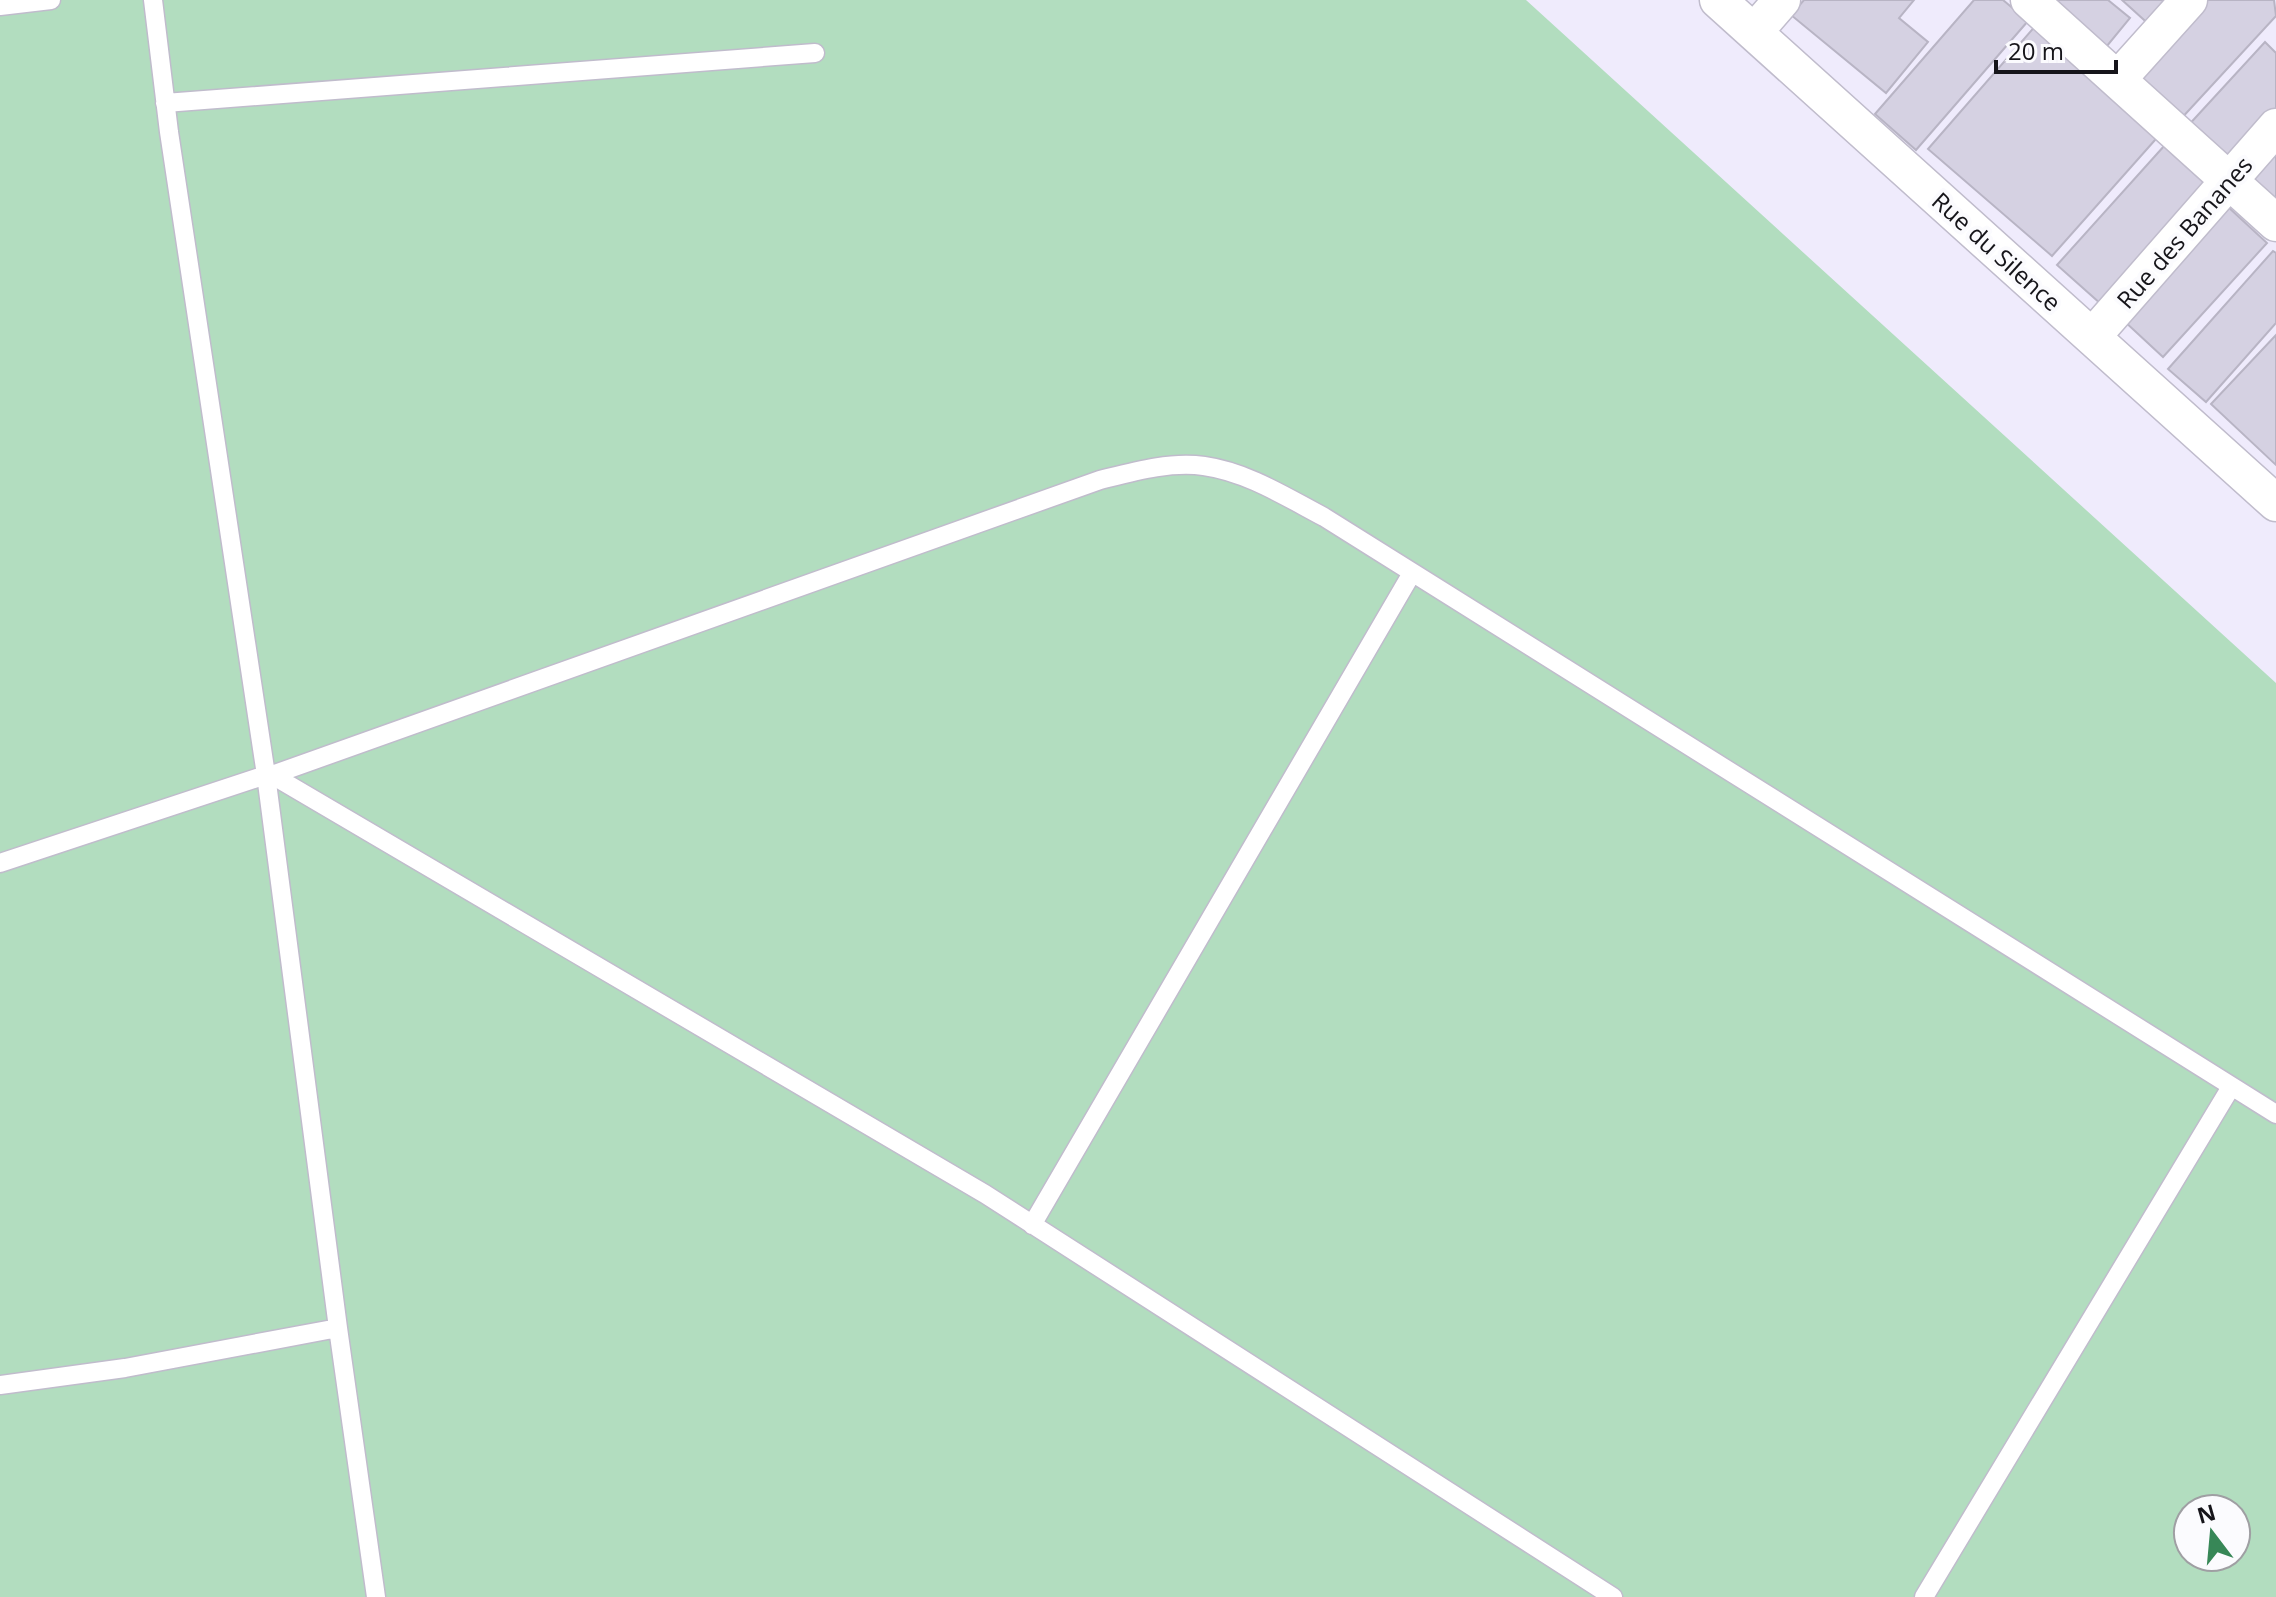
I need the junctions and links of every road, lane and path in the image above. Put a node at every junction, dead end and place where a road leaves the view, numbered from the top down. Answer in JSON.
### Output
{"nodes":[{"id":1,"x":51,"y":0,"type":"edge"},
{"id":2,"x":153,"y":0,"type":"edge"},
{"id":3,"x":1718,"y":0,"type":"edge"},
{"id":4,"x":1782,"y":0,"type":"edge"},
{"id":5,"x":2029,"y":0,"type":"edge"},
{"id":6,"x":2189,"y":0,"type":"edge"},
{"id":7,"x":0,"y":6,"type":"edge"},
{"id":8,"x":1754,"y":32,"type":"junction"},
{"id":9,"x":815,"y":53,"type":"dead end"},
{"id":10,"x":2118,"y":79,"type":"junction"},
{"id":11,"x":165,"y":103,"type":"junction"},
{"id":12,"x":2276,"y":127,"type":"edge"},
{"id":13,"x":2229,"y":180,"type":"junction"},
{"id":14,"x":2276,"y":223,"type":"edge"},
{"id":15,"x":2092,"y":337,"type":"junction"},
{"id":16,"x":2276,"y":503,"type":"edge"},
{"id":17,"x":1412,"y":573,"type":"junction"},
{"id":18,"x":269,"y":775,"type":"junction"},
{"id":19,"x":0,"y":863,"type":"edge"},
{"id":20,"x":2231,"y":1087,"type":"junction"},
{"id":21,"x":2276,"y":1114,"type":"edge"},
{"id":22,"x":1032,"y":1225,"type":"junction"},
{"id":23,"x":338,"y":1328,"type":"junction"},
{"id":24,"x":0,"y":1385,"type":"edge"},
{"id":25,"x":376,"y":1597,"type":"edge"},
{"id":26,"x":1613,"y":1597,"type":"edge"},
{"id":27,"x":1924,"y":1597,"type":"edge"}],
"edges":[{"from":1,"to":7,"type":"lane"},
{"from":2,"to":11,"type":"lane"},
{"from":3,"to":8,"type":"street","name":"Rue du Silence"},
{"from":4,"to":8,"type":"street"},
{"from":5,"to":10,"type":"street"},
{"from":6,"to":10,"type":"street"},
{"from":8,"to":15,"type":"street","name":"Rue du Silence"},
{"from":9,"to":11,"type":"lane"},
{"from":10,"to":13,"type":"street"},
{"from":11,"to":18,"type":"lane"},
{"from":12,"to":13,"type":"street","name":"Rue des Bananes"},
{"from":13,"to":14,"type":"street"},
{"from":13,"to":15,"type":"street","name":"Rue des Bananes"},
{"from":15,"to":16,"type":"street","name":"Rue du Silence"},
{"from":17,"to":18,"type":"lane"},
{"from":17,"to":20,"type":"lane"},
{"from":17,"to":22,"type":"lane"},
{"from":18,"to":19,"type":"lane"},
{"from":18,"to":22,"type":"lane"},
{"from":18,"to":23,"type":"lane"},
{"from":20,"to":21,"type":"lane"},
{"from":20,"to":27,"type":"lane"},
{"from":22,"to":26,"type":"lane"},
{"from":23,"to":24,"type":"lane"},
{"from":23,"to":25,"type":"lane"}]}
